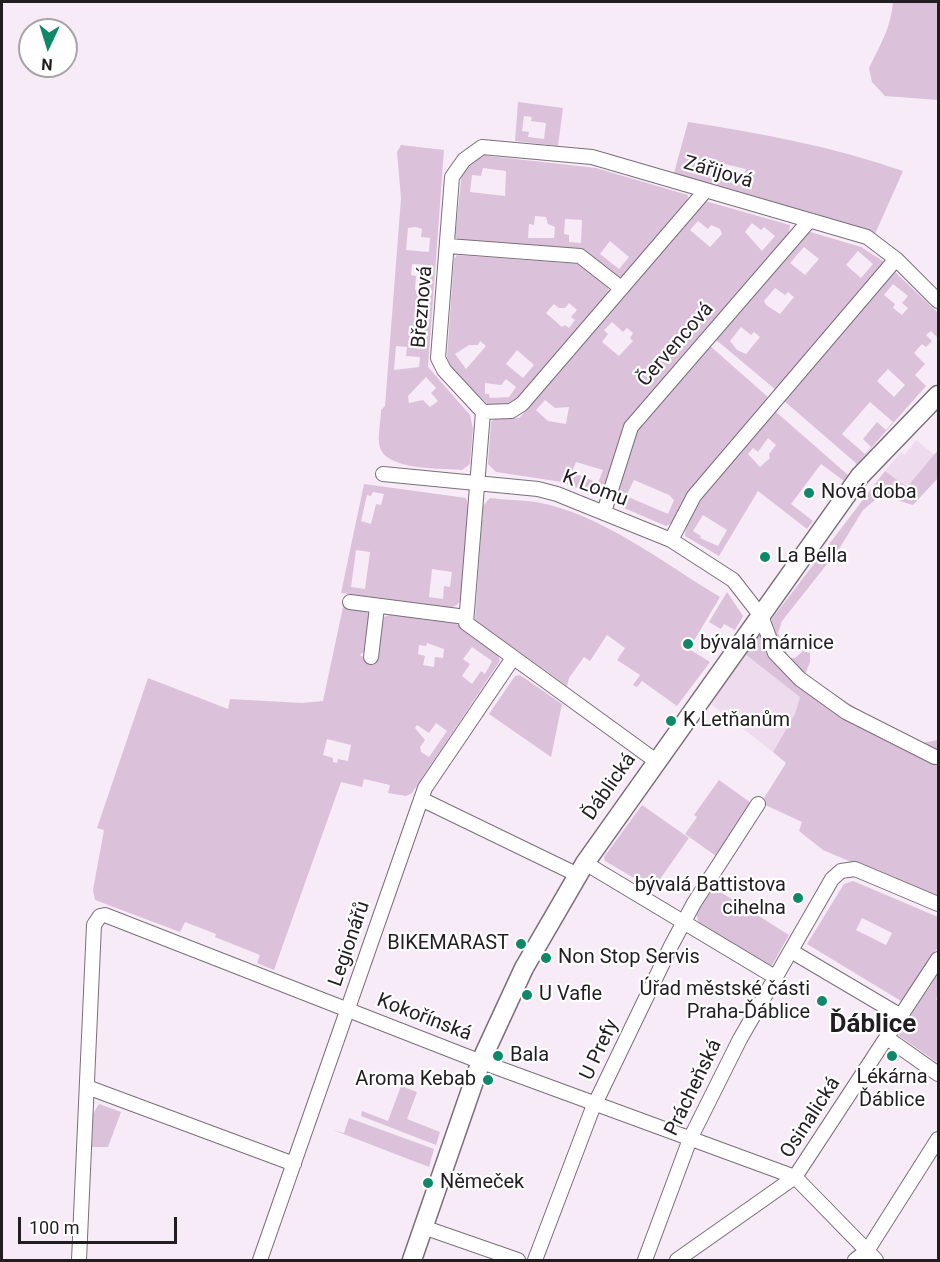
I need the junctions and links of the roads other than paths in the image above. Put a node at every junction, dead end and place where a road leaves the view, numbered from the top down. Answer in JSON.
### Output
{"nodes":[{"id":1,"x":464,"y":160,"type":"joint"},
{"id":2,"x":706,"y":190,"type":"junction"},
{"id":3,"x":808,"y":220,"type":"junction"},
{"id":4,"x":448,"y":246,"type":"junction"},
{"id":5,"x":896,"y":259,"type":"junction"},
{"id":6,"x":621,"y":288,"type":"junction"},
{"id":7,"x":939,"y":301,"type":"edge"},
{"id":8,"x":939,"y":395,"type":"edge"},
{"id":9,"x":483,"y":412,"type":"junction"},
{"id":10,"x":383,"y":474,"type":"dead end"},
{"id":11,"x":477,"y":483,"type":"junction"},
{"id":12,"x":604,"y":512,"type":"junction"},
{"id":13,"x":670,"y":540,"type":"junction"},
{"id":14,"x":350,"y":602,"type":"dead end"},
{"id":15,"x":377,"y":607,"type":"junction"},
{"id":16,"x":762,"y":616,"type":"junction"},
{"id":17,"x":466,"y":620,"type":"junction"},
{"id":18,"x":371,"y":657,"type":"dead end"},
{"id":19,"x":513,"y":658,"type":"junction"},
{"id":20,"x":935,"y":758,"type":"dead end"},
{"id":21,"x":656,"y":761,"type":"junction"},
{"id":22,"x":421,"y":799,"type":"junction"},
{"id":23,"x":758,"y":804,"type":"dead end"},
{"id":24,"x":581,"y":869,"type":"junction"},
{"id":25,"x":939,"y":904,"type":"edge"},
{"id":26,"x":683,"y":922,"type":"junction"},
{"id":27,"x":791,"y":951,"type":"junction"},
{"id":28,"x":939,"y":959,"type":"edge"},
{"id":29,"x":775,"y":977,"type":"junction"},
{"id":30,"x":348,"y":1010,"type":"junction"},
{"id":31,"x":901,"y":1016,"type":"junction"},
{"id":32,"x":887,"y":1038,"type":"junction"},
{"id":33,"x":481,"y":1061,"type":"junction"},
{"id":34,"x":939,"y":1074,"type":"edge"},
{"id":35,"x":87,"y":1087,"type":"junction"},
{"id":36,"x":596,"y":1105,"type":"junction"},
{"id":37,"x":690,"y":1139,"type":"junction"},
{"id":38,"x":939,"y":1139,"type":"edge"},
{"id":39,"x":294,"y":1164,"type":"junction"},
{"id":40,"x":795,"y":1178,"type":"junction"},
{"id":41,"x":423,"y":1227,"type":"junction"},
{"id":42,"x":871,"y":1256,"type":"edge"},
{"id":43,"x":79,"y":1260,"type":"edge"},
{"id":44,"x":260,"y":1260,"type":"edge"},
{"id":45,"x":412,"y":1260,"type":"edge"},
{"id":46,"x":518,"y":1260,"type":"edge"},
{"id":47,"x":535,"y":1260,"type":"edge"},
{"id":48,"x":645,"y":1260,"type":"edge"},
{"id":49,"x":677,"y":1260,"type":"edge"},
{"id":50,"x":855,"y":1260,"type":"edge"}],
"edges":[{"from":1,"to":2,"type":"street","name":"Zářijová"},
{"from":1,"to":4,"type":"street","name":"Březnová"},
{"from":2,"to":3,"type":"street","name":"Zářijová"},
{"from":2,"to":6,"type":"street"},
{"from":3,"to":5,"type":"street","name":"Zářijová"},
{"from":3,"to":12,"type":"street","name":"Červencová"},
{"from":4,"to":6,"type":"street"},
{"from":4,"to":9,"type":"street","name":"Březnová"},
{"from":5,"to":7,"type":"street","name":"Zářijová"},
{"from":5,"to":13,"type":"street"},
{"from":6,"to":9,"type":"street"},
{"from":8,"to":16,"type":"main road","name":"Ďáblická"},
{"from":9,"to":11,"type":"street"},
{"from":10,"to":11,"type":"street","name":"K Lomu"},
{"from":11,"to":12,"type":"street","name":"K Lomu"},
{"from":11,"to":17,"type":"street"},
{"from":12,"to":13,"type":"street","name":"K Lomu"},
{"from":13,"to":16,"type":"street","name":"K Lomu"},
{"from":14,"to":15,"type":"street"},
{"from":15,"to":17,"type":"street"},
{"from":15,"to":18,"type":"street"},
{"from":16,"to":20,"type":"street","name":"K Lomu"},
{"from":16,"to":21,"type":"main road","name":"Ďáblická"},
{"from":17,"to":19,"type":"street"},
{"from":19,"to":21,"type":"street"},
{"from":19,"to":22,"type":"street","name":"Legionářů"},
{"from":21,"to":24,"type":"main road","name":"Ďáblická"},
{"from":22,"to":24,"type":"street"},
{"from":22,"to":30,"type":"street","name":"Legionářů"},
{"from":23,"to":26,"type":"street","name":"U Prefy"},
{"from":24,"to":26,"type":"street"},
{"from":24,"to":33,"type":"main road","name":"Ďáblická"},
{"from":25,"to":27,"type":"street","name":"Prácheňská"},
{"from":26,"to":29,"type":"street"},
{"from":26,"to":36,"type":"street","name":"U Prefy"},
{"from":27,"to":29,"type":"street","name":"Prácheňská"},
{"from":27,"to":31,"type":"street"},
{"from":28,"to":31,"type":"street","name":"Osinalická"},
{"from":29,"to":37,"type":"street","name":"Prácheňská"},
{"from":30,"to":33,"type":"street","name":"Kokořínská"},
{"from":30,"to":35,"type":"street","name":"Kokořínská"},
{"from":30,"to":39,"type":"street","name":"Legionářů"},
{"from":31,"to":32,"type":"street","name":"Osinalická"},
{"from":32,"to":34,"type":"street"},
{"from":32,"to":40,"type":"street","name":"Osinalická"},
{"from":33,"to":36,"type":"street","name":"Kokořínská"},
{"from":33,"to":41,"type":"main road","name":"Ďáblická"},
{"from":35,"to":39,"type":"street"},
{"from":35,"to":43,"type":"street"},
{"from":36,"to":37,"type":"street","name":"Kokořínská"},
{"from":36,"to":47,"type":"street","name":"U Prefy"},
{"from":37,"to":40,"type":"street","name":"Kokořínská"},
{"from":37,"to":48,"type":"street","name":"Prácheňská"},
{"from":38,"to":42,"type":"street"},
{"from":39,"to":44,"type":"street","name":"Legionářů"},
{"from":40,"to":42,"type":"street","name":"Kokořínská"},
{"from":40,"to":49,"type":"street","name":"Osinalická"},
{"from":41,"to":45,"type":"main road","name":"Ďáblická"},
{"from":41,"to":46,"type":"street"},
{"from":42,"to":50,"type":"street"}]}
